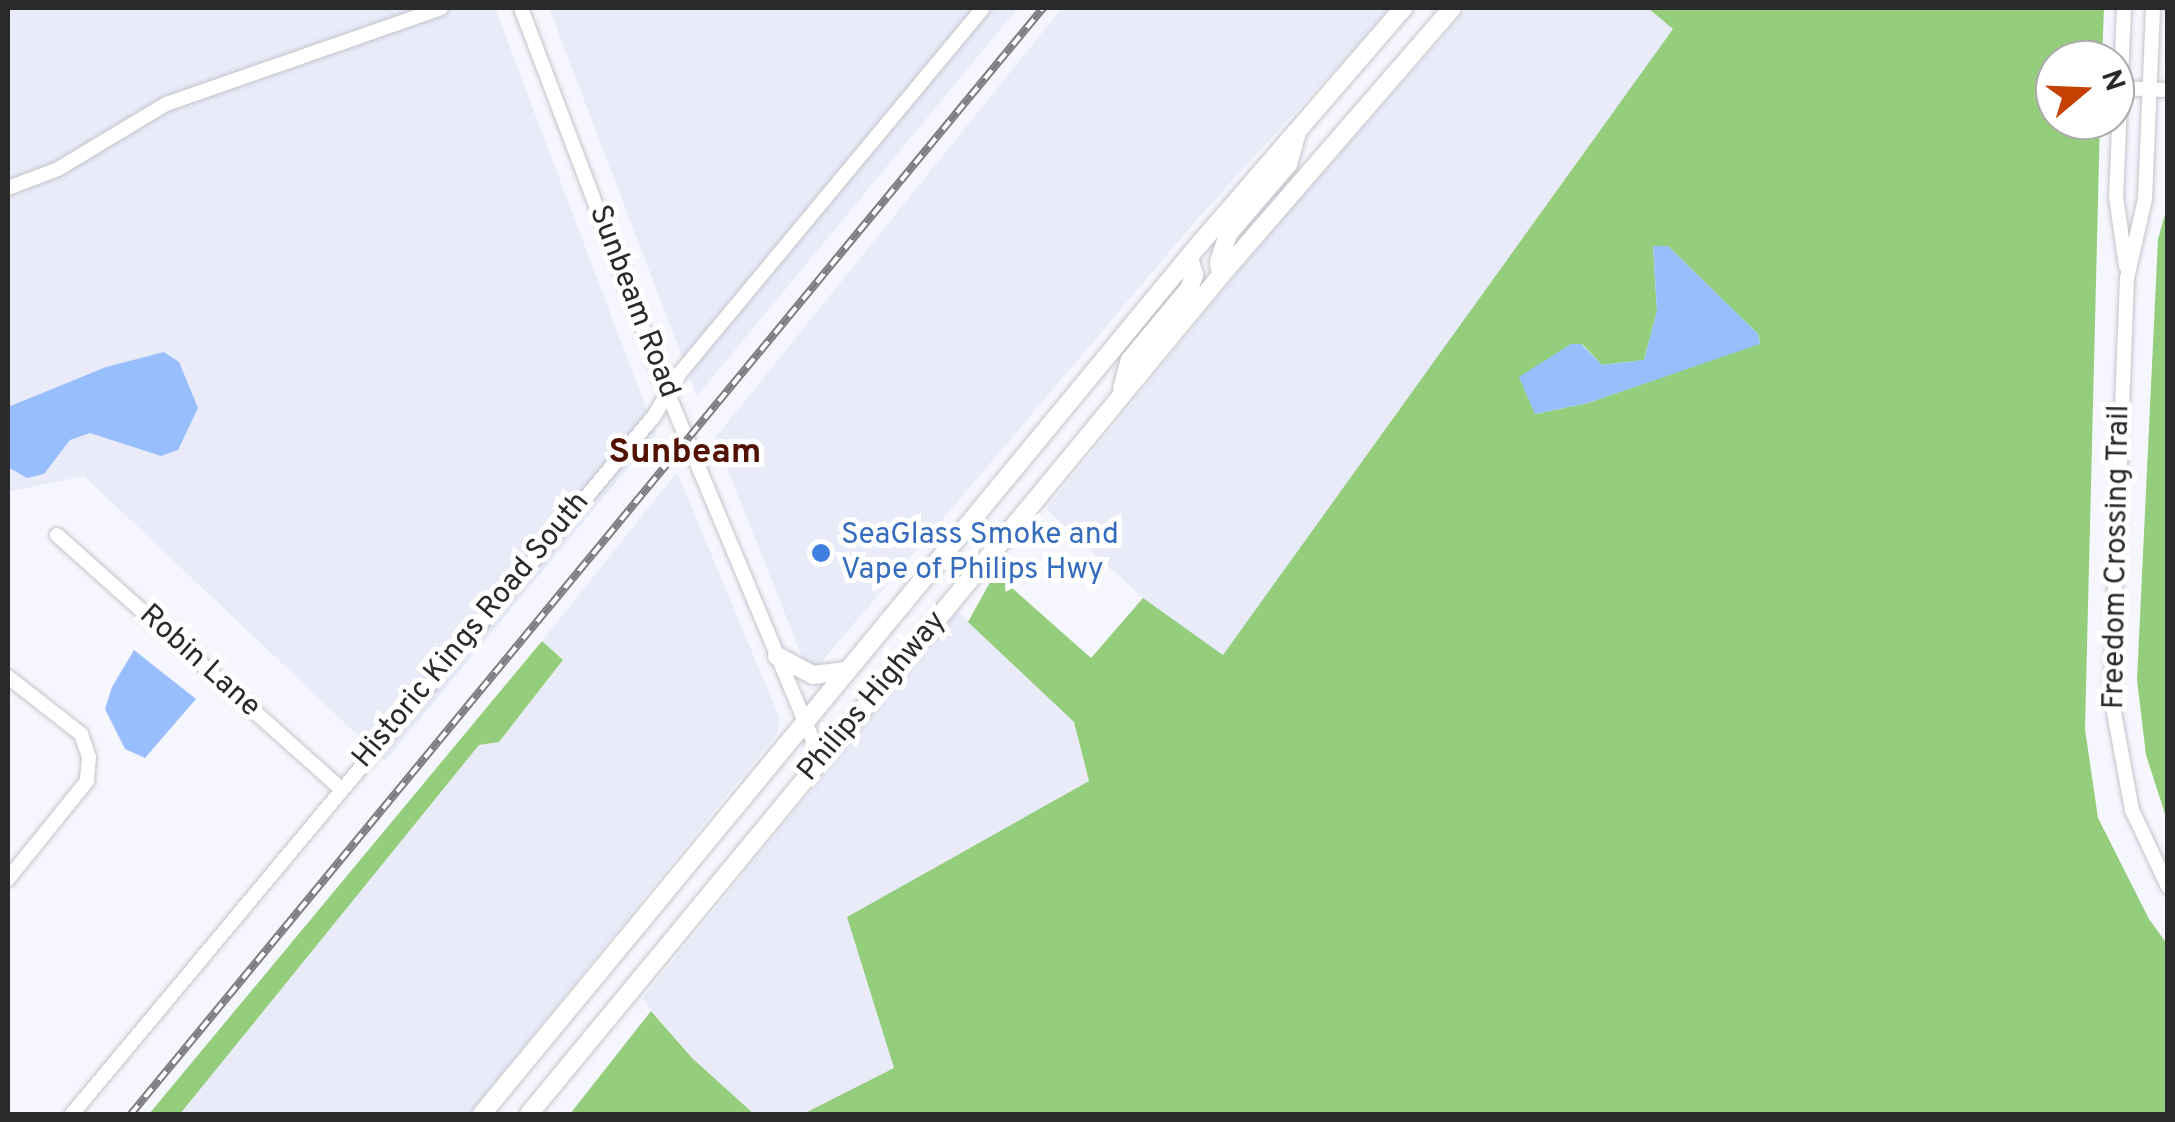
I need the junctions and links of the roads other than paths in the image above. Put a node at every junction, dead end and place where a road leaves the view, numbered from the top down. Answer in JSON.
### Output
{"nodes":[{"id":1,"x":441,"y":8,"type":"edge"},
{"id":2,"x":521,"y":8,"type":"edge"},
{"id":3,"x":983,"y":8,"type":"edge"},
{"id":4,"x":1403,"y":8,"type":"edge"},
{"id":5,"x":1452,"y":8,"type":"edge"},
{"id":6,"x":2124,"y":8,"type":"edge"},
{"id":7,"x":2153,"y":8,"type":"edge"},
{"id":8,"x":2122,"y":40,"type":"edge"},
{"id":9,"x":2135,"y":88,"type":"edge"},
{"id":10,"x":2150,"y":89,"type":"junction"},
{"id":11,"x":2168,"y":90,"type":"edge"},
{"id":12,"x":1299,"y":126,"type":"junction"},
{"id":13,"x":2118,"y":140,"type":"edge"},
{"id":14,"x":8,"y":188,"type":"edge"},
{"id":15,"x":1189,"y":258,"type":"junction"},
{"id":16,"x":1221,"y":275,"type":"junction"},
{"id":17,"x":2127,"y":278,"type":"junction"},
{"id":18,"x":668,"y":394,"type":"junction"},
{"id":19,"x":1119,"y":399,"type":"junction"},
{"id":20,"x":57,"y":535,"type":"dead end"},
{"id":21,"x":778,"y":656,"type":"junction"},
{"id":22,"x":847,"y":671,"type":"junction"},
{"id":23,"x":8,"y":678,"type":"edge"},
{"id":24,"x":805,"y":722,"type":"junction"},
{"id":25,"x":821,"y":760,"type":"junction"},
{"id":26,"x":340,"y":788,"type":"junction"},
{"id":27,"x":8,"y":879,"type":"edge"},
{"id":28,"x":2168,"y":887,"type":"edge"},
{"id":29,"x":72,"y":1114,"type":"edge"},
{"id":30,"x":482,"y":1114,"type":"edge"},
{"id":31,"x":529,"y":1114,"type":"edge"}],
"edges":[{"from":1,"to":14,"type":"street"},
{"from":2,"to":18,"type":"street","name":"Sunbeam Road"},
{"from":3,"to":18,"type":"street","name":"Historic Kings Road South"},
{"from":4,"to":12,"type":"main road","name":"Philips Highway"},
{"from":5,"to":16,"type":"main road","name":"Philips Highway"},
{"from":6,"to":8,"type":"street","name":"Freedom Crossing Trail"},
{"from":7,"to":10,"type":"street","name":"Freedom Crossing Trail"},
{"from":9,"to":10,"type":"street"},
{"from":10,"to":11,"type":"street"},
{"from":10,"to":17,"type":"street","name":"Freedom Crossing Trail"},
{"from":12,"to":15,"type":"main road","name":"Philips Highway"},
{"from":12,"to":16,"type":"main road"},
{"from":13,"to":17,"type":"street","name":"Freedom Crossing Trail"},
{"from":15,"to":19,"type":"main road"},
{"from":15,"to":22,"type":"main road","name":"Philips Highway"},
{"from":16,"to":19,"type":"main road","name":"Philips Highway"},
{"from":17,"to":28,"type":"street","name":"Freedom Crossing Trail"},
{"from":18,"to":21,"type":"street","name":"Sunbeam Road"},
{"from":18,"to":26,"type":"street","name":"Historic Kings Road South"},
{"from":19,"to":25,"type":"main road","name":"Philips Highway"},
{"from":20,"to":26,"type":"street","name":"Robin Lane"},
{"from":21,"to":22,"type":"main road"},
{"from":21,"to":24,"type":"street","name":"Sunbeam Road"},
{"from":22,"to":24,"type":"main road","name":"Philips Highway"},
{"from":23,"to":27,"type":"street"},
{"from":24,"to":25,"type":"street","name":"Sunbeam Road"},
{"from":24,"to":30,"type":"main road","name":"Philips Highway"},
{"from":25,"to":31,"type":"main road","name":"Philips Highway"},
{"from":26,"to":29,"type":"street","name":"Historic Kings Road South"}]}
